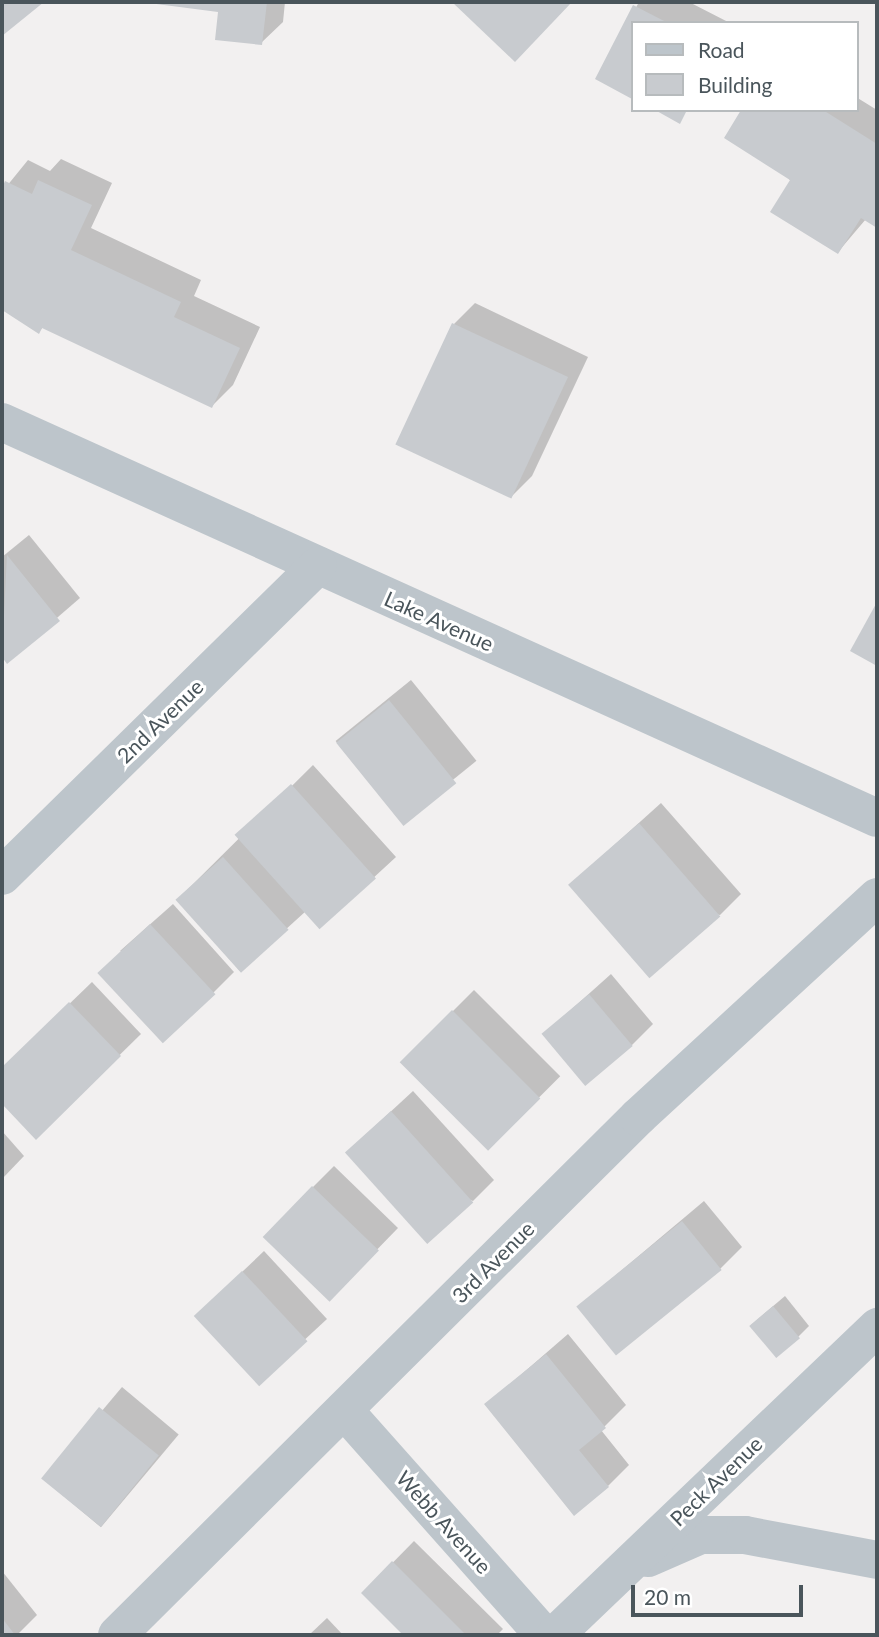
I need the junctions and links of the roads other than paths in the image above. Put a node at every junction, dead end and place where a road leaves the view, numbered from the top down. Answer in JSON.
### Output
{"nodes":[{"id":1,"x":2,"y":422,"type":"edge"},
{"id":2,"x":318,"y":566,"type":"junction"},
{"id":3,"x":877,"y":818,"type":"edge"},
{"id":4,"x":2,"y":876,"type":"edge"},
{"id":5,"x":877,"y":897,"type":"edge"},
{"id":6,"x":877,"y":1327,"type":"edge"},
{"id":7,"x":344,"y":1410,"type":"junction"},
{"id":8,"x":877,"y":1560,"type":"edge"},
{"id":9,"x":626,"y":1567,"type":"junction"},
{"id":10,"x":117,"y":1635,"type":"edge"},
{"id":11,"x":544,"y":1635,"type":"edge"},
{"id":12,"x":555,"y":1635,"type":"edge"}],
"edges":[{"from":1,"to":2,"type":"street","name":"Lake Avenue"},
{"from":2,"to":3,"type":"street","name":"Lake Avenue"},
{"from":2,"to":4,"type":"street","name":"2nd Avenue"},
{"from":5,"to":7,"type":"street","name":"3rd Avenue"},
{"from":6,"to":9,"type":"street","name":"Peck Avenue"},
{"from":7,"to":10,"type":"street","name":"3rd Avenue"},
{"from":7,"to":11,"type":"street","name":"Webb Avenue"},
{"from":8,"to":9,"type":"street"},
{"from":9,"to":12,"type":"street","name":"Peck Avenue"}]}
